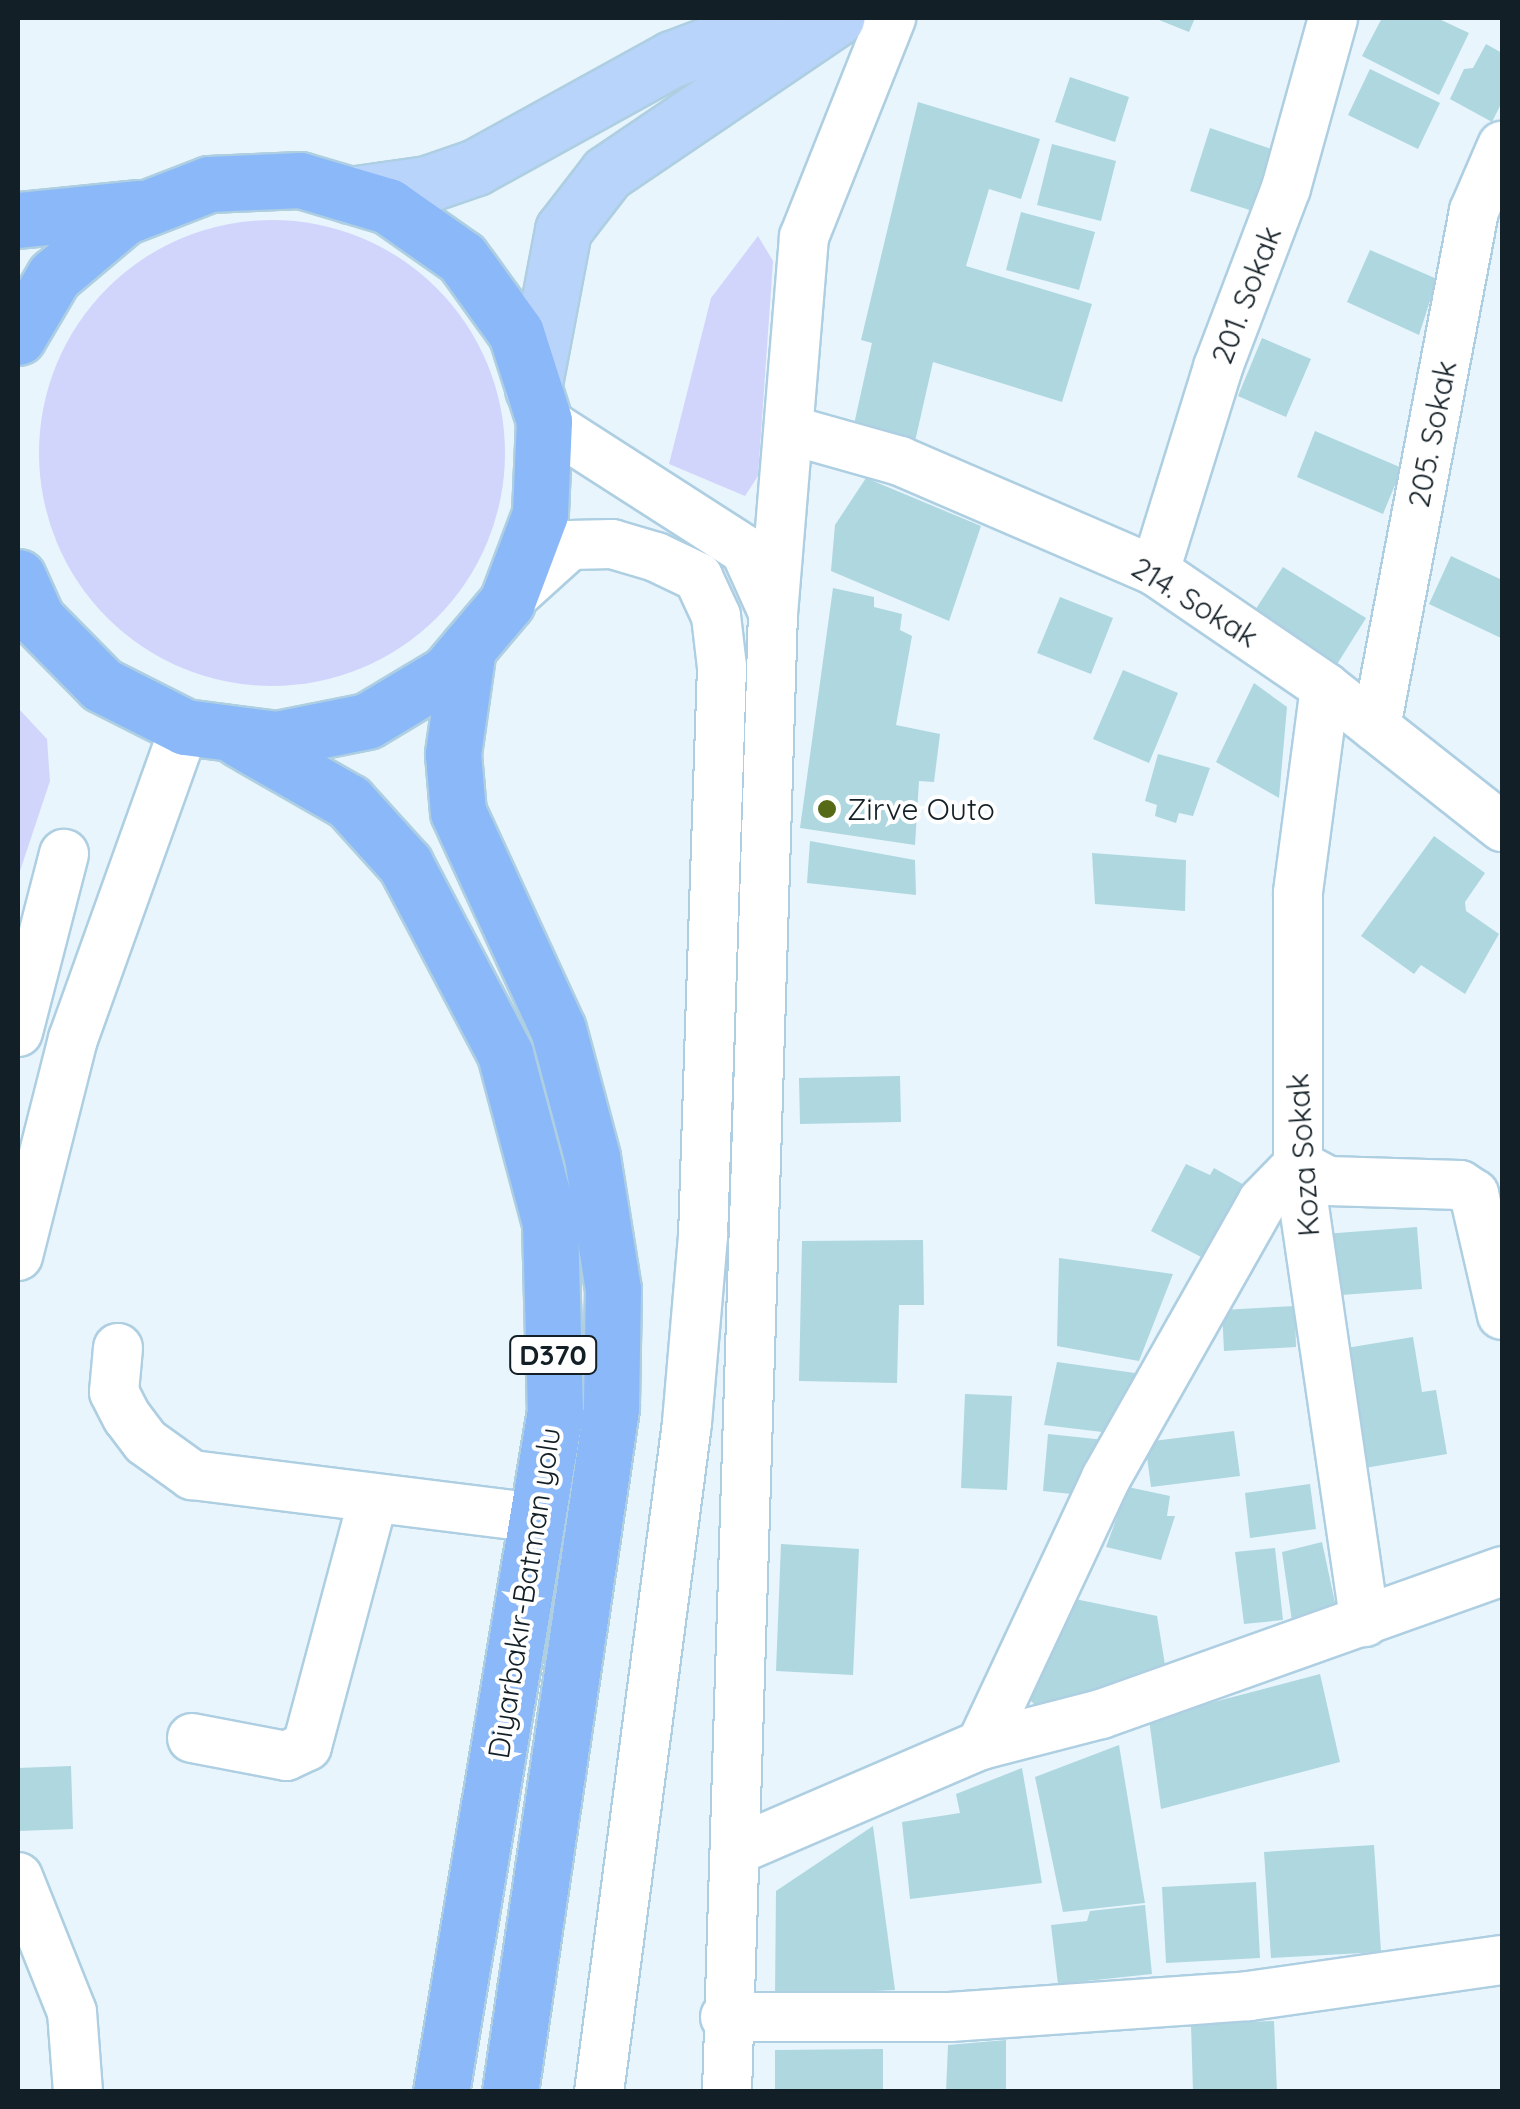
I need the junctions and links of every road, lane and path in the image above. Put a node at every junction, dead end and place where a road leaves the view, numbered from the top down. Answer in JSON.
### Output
{"nodes":[{"id":1,"x":780,"y":18,"type":"edge"},
{"id":2,"x":836,"y":18,"type":"edge"},
{"id":3,"x":890,"y":18,"type":"edge"},
{"id":4,"x":1332,"y":18,"type":"edge"},
{"id":5,"x":1502,"y":146,"type":"edge"},
{"id":6,"x":350,"y":195,"type":"junction"},
{"id":7,"x":152,"y":206,"type":"junction"},
{"id":8,"x":18,"y":220,"type":"edge"},
{"id":9,"x":18,"y":338,"type":"edge"},
{"id":10,"x":538,"y":405,"type":"junction"},
{"id":11,"x":790,"y":430,"type":"junction"},
{"id":12,"x":1155,"y":571,"type":"junction"},
{"id":13,"x":18,"y":577,"type":"edge"},
{"id":14,"x":507,"y":602,"type":"junction"},
{"id":15,"x":773,"y":614,"type":"junction"},
{"id":16,"x":468,"y":648,"type":"junction"},
{"id":17,"x":1325,"y":687,"type":"junction"},
{"id":18,"x":1376,"y":727,"type":"junction"},
{"id":19,"x":206,"y":730,"type":"junction"},
{"id":20,"x":1502,"y":828,"type":"edge"},
{"id":21,"x":64,"y":854,"type":"dead end"},
{"id":22,"x":18,"y":1032,"type":"edge"},
{"id":23,"x":1298,"y":1165,"type":"junction"},
{"id":24,"x":18,"y":1256,"type":"edge"},
{"id":25,"x":1502,"y":1315,"type":"edge"},
{"id":26,"x":118,"y":1348,"type":"dead end"},
{"id":27,"x":373,"y":1499,"type":"junction"},
{"id":28,"x":537,"y":1518,"type":"junction"},
{"id":29,"x":1502,"y":1571,"type":"edge"},
{"id":30,"x":1365,"y":1622,"type":"junction"},
{"id":31,"x":192,"y":1738,"type":"dead end"},
{"id":32,"x":981,"y":1745,"type":"junction"},
{"id":33,"x":739,"y":1849,"type":"junction"},
{"id":34,"x":18,"y":1877,"type":"edge"},
{"id":35,"x":1502,"y":1960,"type":"edge"},
{"id":36,"x":725,"y":2017,"type":"junction"},
{"id":37,"x":78,"y":2092,"type":"edge"},
{"id":38,"x":441,"y":2092,"type":"edge"},
{"id":39,"x":510,"y":2092,"type":"edge"},
{"id":40,"x":599,"y":2092,"type":"edge"},
{"id":41,"x":728,"y":2092,"type":"edge"}],
"edges":[{"from":1,"to":6,"type":"main road"},
{"from":2,"to":10,"type":"main road"},
{"from":3,"to":11,"type":"street"},
{"from":4,"to":12,"type":"street","name":"201. Sokak"},
{"from":5,"to":18,"type":"street","name":"205. Sokak"},
{"from":6,"to":7,"type":"highway"},
{"from":6,"to":10,"type":"highway"},
{"from":7,"to":8,"type":"highway"},
{"from":7,"to":9,"type":"highway"},
{"from":10,"to":14,"type":"highway"},
{"from":10,"to":15,"type":"street"},
{"from":11,"to":12,"type":"street","name":"214. Sokak"},
{"from":11,"to":15,"type":"street"},
{"from":12,"to":17,"type":"street","name":"214. Sokak"},
{"from":13,"to":19,"type":"highway","name":"Diyarbakır-Batman yolu"},
{"from":14,"to":16,"type":"highway"},
{"from":14,"to":40,"type":"street"},
{"from":15,"to":33,"type":"street"},
{"from":16,"to":19,"type":"highway"},
{"from":16,"to":39,"type":"highway","name":"Diyarbakır-Batman yolu","number":"D370"},
{"from":17,"to":18,"type":"street","name":"214. Sokak"},
{"from":17,"to":23,"type":"street","name":"Koza Sokak"},
{"from":18,"to":20,"type":"street","name":"214. Sokak"},
{"from":19,"to":24,"type":"street"},
{"from":19,"to":28,"type":"highway","name":"Diyarbakır-Batman yolu","number":"D370"},
{"from":21,"to":22,"type":"street"},
{"from":23,"to":25,"type":"street"},
{"from":23,"to":30,"type":"street","name":"Koza Sokak"},
{"from":23,"to":32,"type":"street"},
{"from":26,"to":27,"type":"street"},
{"from":27,"to":28,"type":"street"},
{"from":27,"to":31,"type":"street"},
{"from":28,"to":38,"type":"highway","name":"Diyarbakır-Batman yolu","number":"D370"},
{"from":29,"to":30,"type":"street"},
{"from":30,"to":32,"type":"street"},
{"from":32,"to":33,"type":"street"},
{"from":33,"to":36,"type":"street"},
{"from":34,"to":37,"type":"street"},
{"from":35,"to":36,"type":"street"},
{"from":36,"to":41,"type":"street"}]}
